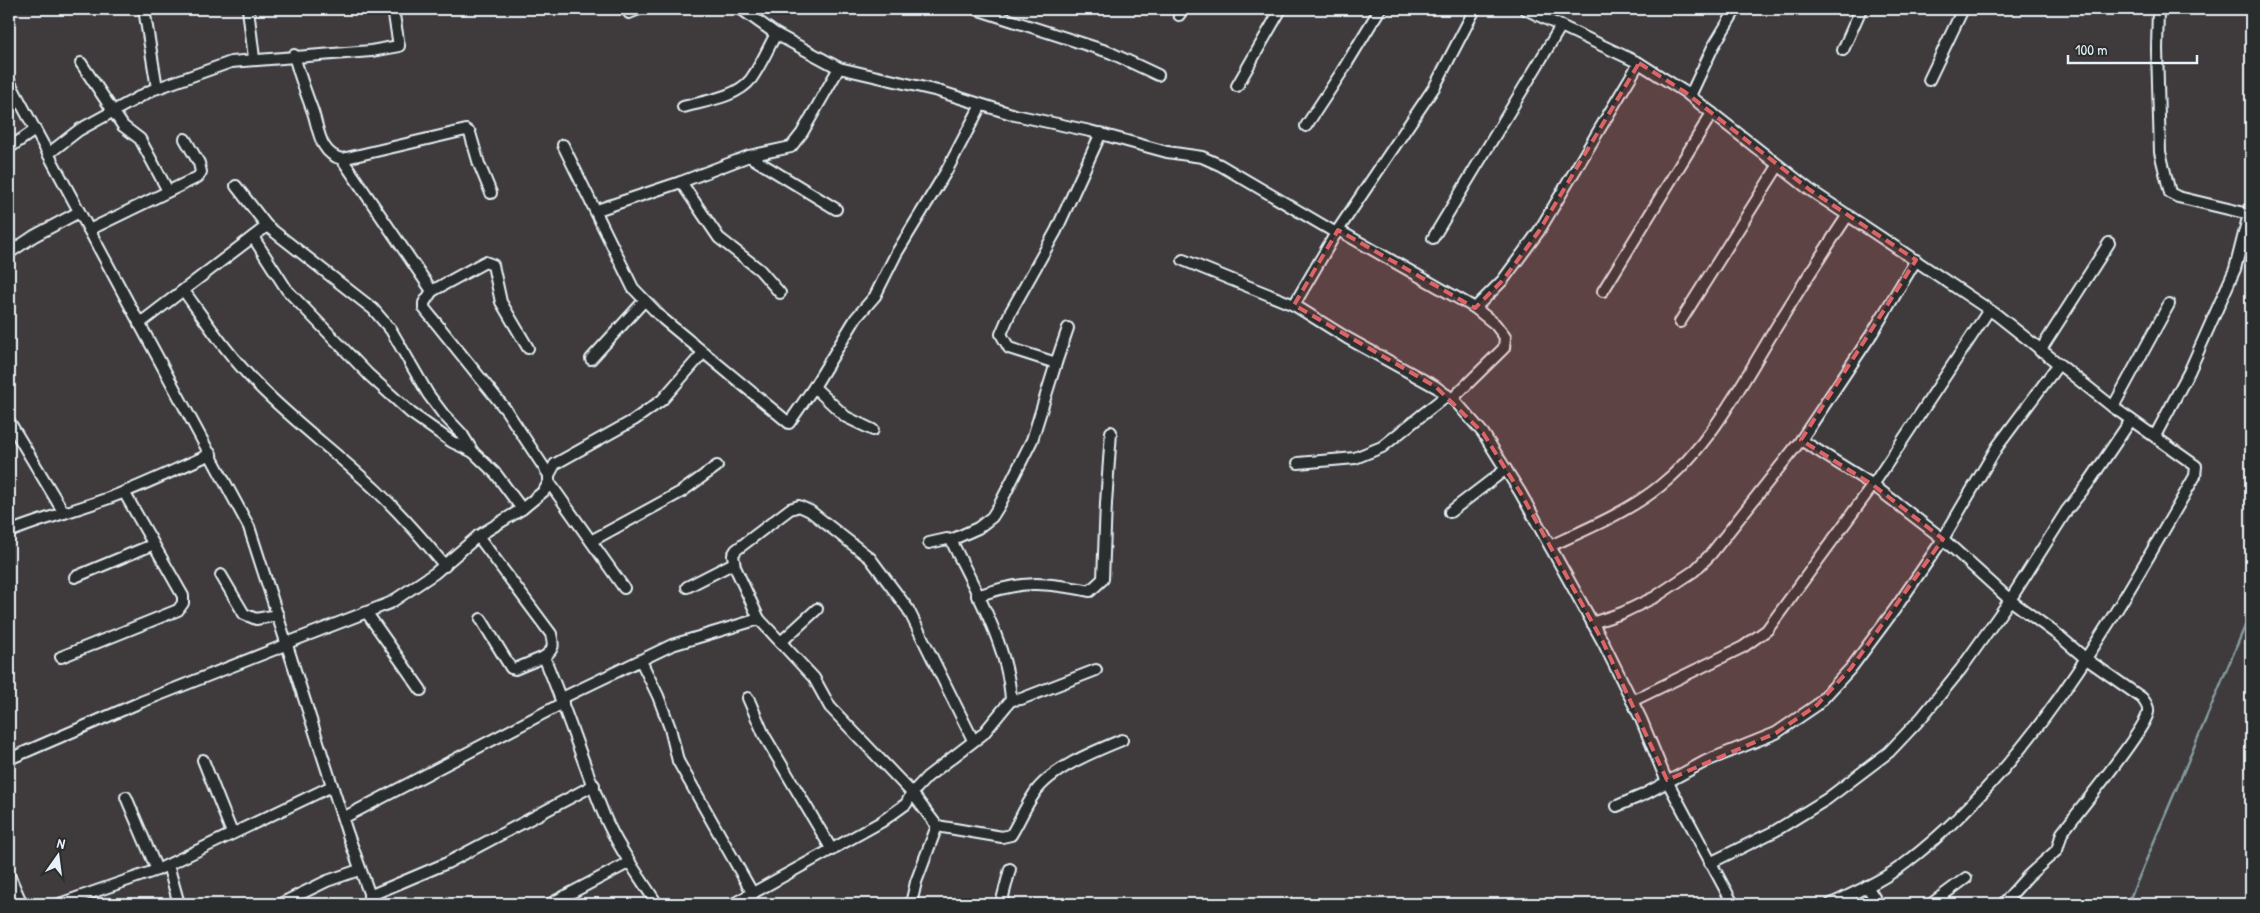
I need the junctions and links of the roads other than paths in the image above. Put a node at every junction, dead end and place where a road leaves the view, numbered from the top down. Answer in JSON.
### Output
{"nodes":[{"id":1,"x":144,"y":9,"type":"edge"},
{"id":2,"x":248,"y":9,"type":"edge"},
{"id":3,"x":393,"y":9,"type":"edge"},
{"id":4,"x":741,"y":9,"type":"edge"},
{"id":5,"x":976,"y":9,"type":"edge"},
{"id":6,"x":1281,"y":9,"type":"edge"},
{"id":7,"x":1380,"y":9,"type":"edge"},
{"id":8,"x":1475,"y":9,"type":"edge"},
{"id":9,"x":1525,"y":9,"type":"edge"},
{"id":10,"x":1736,"y":9,"type":"edge"},
{"id":11,"x":1861,"y":9,"type":"edge"},
{"id":12,"x":1963,"y":9,"type":"edge"},
{"id":13,"x":2158,"y":9,"type":"edge"},
{"id":14,"x":1561,"y":26,"type":"junction"},
{"id":15,"x":776,"y":34,"type":"junction"},
{"id":16,"x":1843,"y":50,"type":"dead end"},
{"id":17,"x":294,"y":56,"type":"junction"},
{"id":18,"x":254,"y":58,"type":"junction"},
{"id":19,"x":81,"y":63,"type":"dead end"},
{"id":20,"x":1639,"y":63,"type":"junction"},
{"id":21,"x":839,"y":68,"type":"junction"},
{"id":22,"x":1158,"y":75,"type":"dead end"},
{"id":23,"x":1929,"y":80,"type":"dead end"},
{"id":24,"x":9,"y":82,"type":"edge"},
{"id":25,"x":1237,"y":86,"type":"dead end"},
{"id":26,"x":158,"y":88,"type":"junction"},
{"id":27,"x":1690,"y":96,"type":"junction"},
{"id":28,"x":13,"y":100,"type":"edge"},
{"id":29,"x":981,"y":106,"type":"junction"},
{"id":30,"x":682,"y":107,"type":"dead end"},
{"id":31,"x":114,"y":111,"type":"junction"},
{"id":32,"x":1712,"y":113,"type":"junction"},
{"id":33,"x":1306,"y":126,"type":"dead end"},
{"id":34,"x":35,"y":130,"type":"junction"},
{"id":35,"x":1101,"y":133,"type":"junction"},
{"id":36,"x":185,"y":139,"type":"dead end"},
{"id":37,"x":563,"y":145,"type":"dead end"},
{"id":38,"x":9,"y":148,"type":"edge"},
{"id":39,"x":48,"y":154,"type":"junction"},
{"id":40,"x":749,"y":156,"type":"junction"},
{"id":41,"x":342,"y":159,"type":"junction"},
{"id":42,"x":1778,"y":166,"type":"junction"},
{"id":43,"x":681,"y":182,"type":"junction"},
{"id":44,"x":236,"y":186,"type":"dead end"},
{"id":45,"x":168,"y":191,"type":"junction"},
{"id":46,"x":491,"y":193,"type":"dead end"},
{"id":47,"x":836,"y":209,"type":"dead end"},
{"id":48,"x":597,"y":210,"type":"junction"},
{"id":49,"x":2250,"y":210,"type":"edge"},
{"id":50,"x":78,"y":212,"type":"junction"},
{"id":51,"x":1848,"y":215,"type":"junction"},
{"id":52,"x":267,"y":226,"type":"junction"},
{"id":53,"x":89,"y":230,"type":"junction"},
{"id":54,"x":1337,"y":232,"type":"junction"},
{"id":55,"x":253,"y":236,"type":"junction"},
{"id":56,"x":1433,"y":238,"type":"dead end"},
{"id":57,"x":2109,"y":243,"type":"dead end"},
{"id":58,"x":9,"y":253,"type":"edge"},
{"id":59,"x":1183,"y":260,"type":"dead end"},
{"id":60,"x":1916,"y":260,"type":"junction"},
{"id":61,"x":184,"y":291,"type":"junction"},
{"id":62,"x":432,"y":291,"type":"junction"},
{"id":63,"x":1603,"y":291,"type":"dead end"},
{"id":64,"x":780,"y":293,"type":"dead end"},
{"id":65,"x":644,"y":301,"type":"junction"},
{"id":66,"x":2169,"y":304,"type":"dead end"},
{"id":67,"x":1294,"y":305,"type":"junction"},
{"id":68,"x":1475,"y":308,"type":"junction"},
{"id":69,"x":1989,"y":310,"type":"junction"},
{"id":70,"x":1680,"y":322,"type":"dead end"},
{"id":71,"x":138,"y":324,"type":"junction"},
{"id":72,"x":1068,"y":328,"type":"dead end"},
{"id":73,"x":528,"y":348,"type":"dead end"},
{"id":74,"x":2040,"y":351,"type":"junction"},
{"id":75,"x":703,"y":353,"type":"junction"},
{"id":76,"x":591,"y":360,"type":"dead end"},
{"id":77,"x":1056,"y":363,"type":"junction"},
{"id":78,"x":2058,"y":365,"type":"junction"},
{"id":79,"x":814,"y":387,"type":"junction"},
{"id":80,"x":1450,"y":397,"type":"junction"},
{"id":81,"x":2114,"y":407,"type":"junction"},
{"id":82,"x":2131,"y":420,"type":"junction"},
{"id":83,"x":9,"y":421,"type":"edge"},
{"id":84,"x":873,"y":430,"type":"dead end"},
{"id":85,"x":1111,"y":432,"type":"dead end"},
{"id":86,"x":2155,"y":436,"type":"junction"},
{"id":87,"x":1801,"y":440,"type":"junction"},
{"id":88,"x":473,"y":452,"type":"junction"},
{"id":89,"x":211,"y":454,"type":"junction"},
{"id":90,"x":1298,"y":463,"type":"dead end"},
{"id":91,"x":717,"y":466,"type":"dead end"},
{"id":92,"x":1506,"y":469,"type":"junction"},
{"id":93,"x":549,"y":479,"type":"junction"},
{"id":94,"x":1873,"y":485,"type":"junction"},
{"id":95,"x":124,"y":492,"type":"junction"},
{"id":96,"x":522,"y":509,"type":"junction"},
{"id":97,"x":1450,"y":512,"type":"dead end"},
{"id":98,"x":64,"y":513,"type":"junction"},
{"id":99,"x":9,"y":532,"type":"edge"},
{"id":100,"x":478,"y":536,"type":"junction"},
{"id":101,"x":1943,"y":539,"type":"junction"},
{"id":102,"x":951,"y":540,"type":"junction"},
{"id":103,"x":591,"y":541,"type":"junction"},
{"id":104,"x":929,"y":543,"type":"dead end"},
{"id":105,"x":152,"y":545,"type":"junction"},
{"id":106,"x":1550,"y":546,"type":"junction"},
{"id":107,"x":734,"y":563,"type":"junction"},
{"id":108,"x":445,"y":566,"type":"junction"},
{"id":109,"x":221,"y":575,"type":"dead end"},
{"id":110,"x":75,"y":576,"type":"dead end"},
{"id":111,"x":687,"y":587,"type":"dead end"},
{"id":112,"x":624,"y":588,"type":"dead end"},
{"id":113,"x":978,"y":596,"type":"junction"},
{"id":114,"x":2010,"y":600,"type":"junction"},
{"id":115,"x":817,"y":609,"type":"dead end"},
{"id":116,"x":367,"y":613,"type":"junction"},
{"id":117,"x":278,"y":615,"type":"junction"},
{"id":118,"x":481,"y":619,"type":"dead end"},
{"id":119,"x":759,"y":619,"type":"junction"},
{"id":120,"x":1592,"y":623,"type":"junction"},
{"id":121,"x":781,"y":642,"type":"junction"},
{"id":122,"x":287,"y":643,"type":"junction"},
{"id":123,"x":61,"y":657,"type":"dead end"},
{"id":124,"x":544,"y":657,"type":"junction"},
{"id":125,"x":2086,"y":658,"type":"junction"},
{"id":126,"x":640,"y":662,"type":"junction"},
{"id":127,"x":1096,"y":670,"type":"dead end"},
{"id":128,"x":421,"y":690,"type":"dead end"},
{"id":129,"x":748,"y":698,"type":"dead end"},
{"id":130,"x":562,"y":700,"type":"junction"},
{"id":131,"x":1011,"y":700,"type":"junction"},
{"id":132,"x":1632,"y":701,"type":"junction"},
{"id":133,"x":973,"y":740,"type":"junction"},
{"id":134,"x":1122,"y":740,"type":"dead end"},
{"id":135,"x":9,"y":759,"type":"edge"},
{"id":136,"x":202,"y":760,"type":"dead end"},
{"id":137,"x":1667,"y":780,"type":"junction"},
{"id":138,"x":594,"y":785,"type":"junction"},
{"id":139,"x":332,"y":786,"type":"junction"},
{"id":140,"x":912,"y":793,"type":"junction"},
{"id":141,"x":126,"y":797,"type":"dead end"},
{"id":142,"x":1617,"y":806,"type":"dead end"},
{"id":143,"x":343,"y":818,"type":"junction"},
{"id":144,"x":937,"y":826,"type":"junction"},
{"id":145,"x":232,"y":833,"type":"junction"},
{"id":146,"x":832,"y":850,"type":"junction"},
{"id":147,"x":630,"y":862,"type":"junction"},
{"id":148,"x":1710,"y":863,"type":"junction"},
{"id":149,"x":168,"y":865,"type":"junction"},
{"id":150,"x":1010,"y":869,"type":"dead end"},
{"id":151,"x":157,"y":870,"type":"junction"},
{"id":152,"x":359,"y":870,"type":"junction"},
{"id":153,"x":9,"y":875,"type":"edge"},
{"id":154,"x":1966,"y":878,"type":"dead end"},
{"id":155,"x":1867,"y":886,"type":"junction"},
{"id":156,"x":753,"y":894,"type":"junction"},
{"id":157,"x":371,"y":900,"type":"edge"},
{"id":158,"x":22,"y":904,"type":"edge"},
{"id":159,"x":59,"y":904,"type":"edge"},
{"id":160,"x":179,"y":904,"type":"edge"},
{"id":161,"x":280,"y":904,"type":"edge"},
{"id":162,"x":550,"y":904,"type":"edge"},
{"id":163,"x":657,"y":904,"type":"edge"},
{"id":164,"x":733,"y":904,"type":"edge"},
{"id":165,"x":911,"y":904,"type":"edge"},
{"id":166,"x":1001,"y":904,"type":"edge"},
{"id":167,"x":1733,"y":904,"type":"edge"},
{"id":168,"x":1831,"y":904,"type":"edge"},
{"id":169,"x":1878,"y":904,"type":"edge"},
{"id":170,"x":1931,"y":904,"type":"edge"},
{"id":171,"x":2002,"y":904,"type":"edge"}],
"edges":[{"from":1,"to":26,"type":"street"},
{"from":2,"to":18,"type":"street"},
{"from":3,"to":17,"type":"street"},
{"from":4,"to":15,"type":"street"},
{"from":5,"to":22,"type":"street"},
{"from":6,"to":25,"type":"street"},
{"from":7,"to":33,"type":"street"},
{"from":8,"to":54,"type":"street"},
{"from":9,"to":14,"type":"street"},
{"from":10,"to":27,"type":"street"},
{"from":11,"to":16,"type":"street"},
{"from":12,"to":23,"type":"street"},
{"from":13,"to":49,"type":"street"},
{"from":14,"to":20,"type":"street"},
{"from":14,"to":56,"type":"street"},
{"from":15,"to":21,"type":"street"},
{"from":15,"to":30,"type":"street"},
{"from":17,"to":18,"type":"street"},
{"from":17,"to":41,"type":"street"},
{"from":18,"to":26,"type":"street"},
{"from":19,"to":31,"type":"street"},
{"from":20,"to":27,"type":"street"},
{"from":20,"to":68,"type":"street"},
{"from":21,"to":29,"type":"street"},
{"from":21,"to":40,"type":"street"},
{"from":24,"to":28,"type":"street"},
{"from":26,"to":31,"type":"street"},
{"from":27,"to":32,"type":"street"},
{"from":28,"to":34,"type":"street"},
{"from":29,"to":35,"type":"street"},
{"from":29,"to":79,"type":"street"},
{"from":31,"to":39,"type":"street"},
{"from":31,"to":45,"type":"street"},
{"from":32,"to":42,"type":"street"},
{"from":32,"to":63,"type":"street"},
{"from":34,"to":38,"type":"street"},
{"from":34,"to":39,"type":"street"},
{"from":35,"to":54,"type":"street"},
{"from":35,"to":77,"type":"street"},
{"from":36,"to":45,"type":"street"},
{"from":37,"to":48,"type":"street"},
{"from":39,"to":50,"type":"street"},
{"from":40,"to":43,"type":"street"},
{"from":40,"to":47,"type":"street"},
{"from":41,"to":46,"type":"street"},
{"from":41,"to":62,"type":"street"},
{"from":42,"to":51,"type":"street"},
{"from":42,"to":70,"type":"street"},
{"from":43,"to":48,"type":"street"},
{"from":43,"to":64,"type":"street"},
{"from":44,"to":52,"type":"street"},
{"from":45,"to":53,"type":"street"},
{"from":48,"to":65,"type":"street"},
{"from":49,"to":86,"type":"street"},
{"from":50,"to":53,"type":"street"},
{"from":50,"to":58,"type":"street"},
{"from":51,"to":60,"type":"street"},
{"from":51,"to":106,"type":"street"},
{"from":52,"to":55,"type":"street"},
{"from":52,"to":88,"type":"street"},
{"from":53,"to":71,"type":"street"},
{"from":54,"to":67,"type":"street"},
{"from":54,"to":68,"type":"street"},
{"from":55,"to":61,"type":"street"},
{"from":55,"to":88,"type":"street"},
{"from":57,"to":74,"type":"street"},
{"from":59,"to":67,"type":"street"},
{"from":60,"to":69,"type":"street"},
{"from":60,"to":87,"type":"street"},
{"from":61,"to":71,"type":"street"},
{"from":61,"to":108,"type":"street"},
{"from":62,"to":73,"type":"street"},
{"from":62,"to":93,"type":"street"},
{"from":65,"to":75,"type":"street"},
{"from":65,"to":76,"type":"street"},
{"from":66,"to":81,"type":"street"},
{"from":67,"to":80,"type":"street"},
{"from":68,"to":80,"type":"street"},
{"from":69,"to":74,"type":"street"},
{"from":69,"to":94,"type":"street"},
{"from":71,"to":89,"type":"street"},
{"from":72,"to":77,"type":"street"},
{"from":74,"to":78,"type":"street"},
{"from":75,"to":79,"type":"street"},
{"from":75,"to":93,"type":"street"},
{"from":77,"to":102,"type":"street"},
{"from":78,"to":81,"type":"street"},
{"from":78,"to":101,"type":"street"},
{"from":79,"to":84,"type":"street"},
{"from":80,"to":90,"type":"street"},
{"from":80,"to":92,"type":"street"},
{"from":81,"to":82,"type":"street"},
{"from":82,"to":86,"type":"street"},
{"from":82,"to":114,"type":"street"},
{"from":83,"to":98,"type":"street"},
{"from":85,"to":113,"type":"street"},
{"from":86,"to":125,"type":"street"},
{"from":87,"to":94,"type":"street"},
{"from":87,"to":120,"type":"street"},
{"from":88,"to":96,"type":"street"},
{"from":89,"to":95,"type":"street"},
{"from":89,"to":117,"type":"street"},
{"from":91,"to":103,"type":"street"},
{"from":92,"to":97,"type":"street"},
{"from":92,"to":106,"type":"street"},
{"from":93,"to":96,"type":"street"},
{"from":93,"to":103,"type":"street"},
{"from":94,"to":101,"type":"street"},
{"from":94,"to":132,"type":"street"},
{"from":95,"to":98,"type":"street"},
{"from":95,"to":105,"type":"street"},
{"from":96,"to":100,"type":"street"},
{"from":98,"to":99,"type":"street"},
{"from":100,"to":108,"type":"street"},
{"from":100,"to":124,"type":"street"},
{"from":101,"to":114,"type":"street"},
{"from":101,"to":137,"type":"street"},
{"from":102,"to":104,"type":"street"},
{"from":102,"to":113,"type":"street"},
{"from":103,"to":112,"type":"street"},
{"from":105,"to":110,"type":"street"},
{"from":105,"to":123,"type":"street"},
{"from":106,"to":120,"type":"street"},
{"from":107,"to":111,"type":"street"},
{"from":107,"to":119,"type":"street"},
{"from":107,"to":133,"type":"street"},
{"from":108,"to":116,"type":"street"},
{"from":109,"to":117,"type":"street"},
{"from":113,"to":131,"type":"street"},
{"from":114,"to":125,"type":"street"},
{"from":114,"to":148,"type":"street"},
{"from":115,"to":121,"type":"street"},
{"from":116,"to":122,"type":"street"},
{"from":116,"to":128,"type":"street"},
{"from":117,"to":122,"type":"street"},
{"from":118,"to":124,"type":"street"},
{"from":119,"to":121,"type":"street"},
{"from":119,"to":126,"type":"street"},
{"from":120,"to":132,"type":"street"},
{"from":121,"to":140,"type":"street"},
{"from":122,"to":135,"type":"street"},
{"from":122,"to":139,"type":"street"},
{"from":124,"to":130,"type":"street"},
{"from":125,"to":155,"type":"street"},
{"from":125,"to":171,"type":"street"},
{"from":126,"to":130,"type":"street"},
{"from":126,"to":156,"type":"street"},
{"from":127,"to":131,"type":"street"},
{"from":129,"to":146,"type":"street"},
{"from":130,"to":138,"type":"street"},
{"from":130,"to":143,"type":"street"},
{"from":131,"to":133,"type":"street"},
{"from":132,"to":137,"type":"street"},
{"from":133,"to":140,"type":"street"},
{"from":134,"to":144,"type":"street"},
{"from":136,"to":145,"type":"street"},
{"from":137,"to":142,"type":"street"},
{"from":137,"to":148,"type":"street"},
{"from":138,"to":147,"type":"street"},
{"from":138,"to":157,"type":"street"},
{"from":139,"to":143,"type":"street"},
{"from":139,"to":145,"type":"street"},
{"from":140,"to":144,"type":"street"},
{"from":140,"to":146,"type":"street"},
{"from":141,"to":151,"type":"street"},
{"from":143,"to":152,"type":"street"},
{"from":144,"to":165,"type":"street"},
{"from":145,"to":149,"type":"street"},
{"from":146,"to":156,"type":"street"},
{"from":147,"to":162,"type":"street"},
{"from":147,"to":163,"type":"street"},
{"from":148,"to":167,"type":"street"},
{"from":149,"to":151,"type":"street"},
{"from":149,"to":160,"type":"street"},
{"from":150,"to":166,"type":"street"},
{"from":151,"to":159,"type":"street"},
{"from":152,"to":157,"type":"street"},
{"from":152,"to":161,"type":"street"},
{"from":153,"to":158,"type":"street"},
{"from":154,"to":170,"type":"street"},
{"from":155,"to":168,"type":"street"},
{"from":155,"to":169,"type":"street"},
{"from":156,"to":164,"type":"street"}]}
